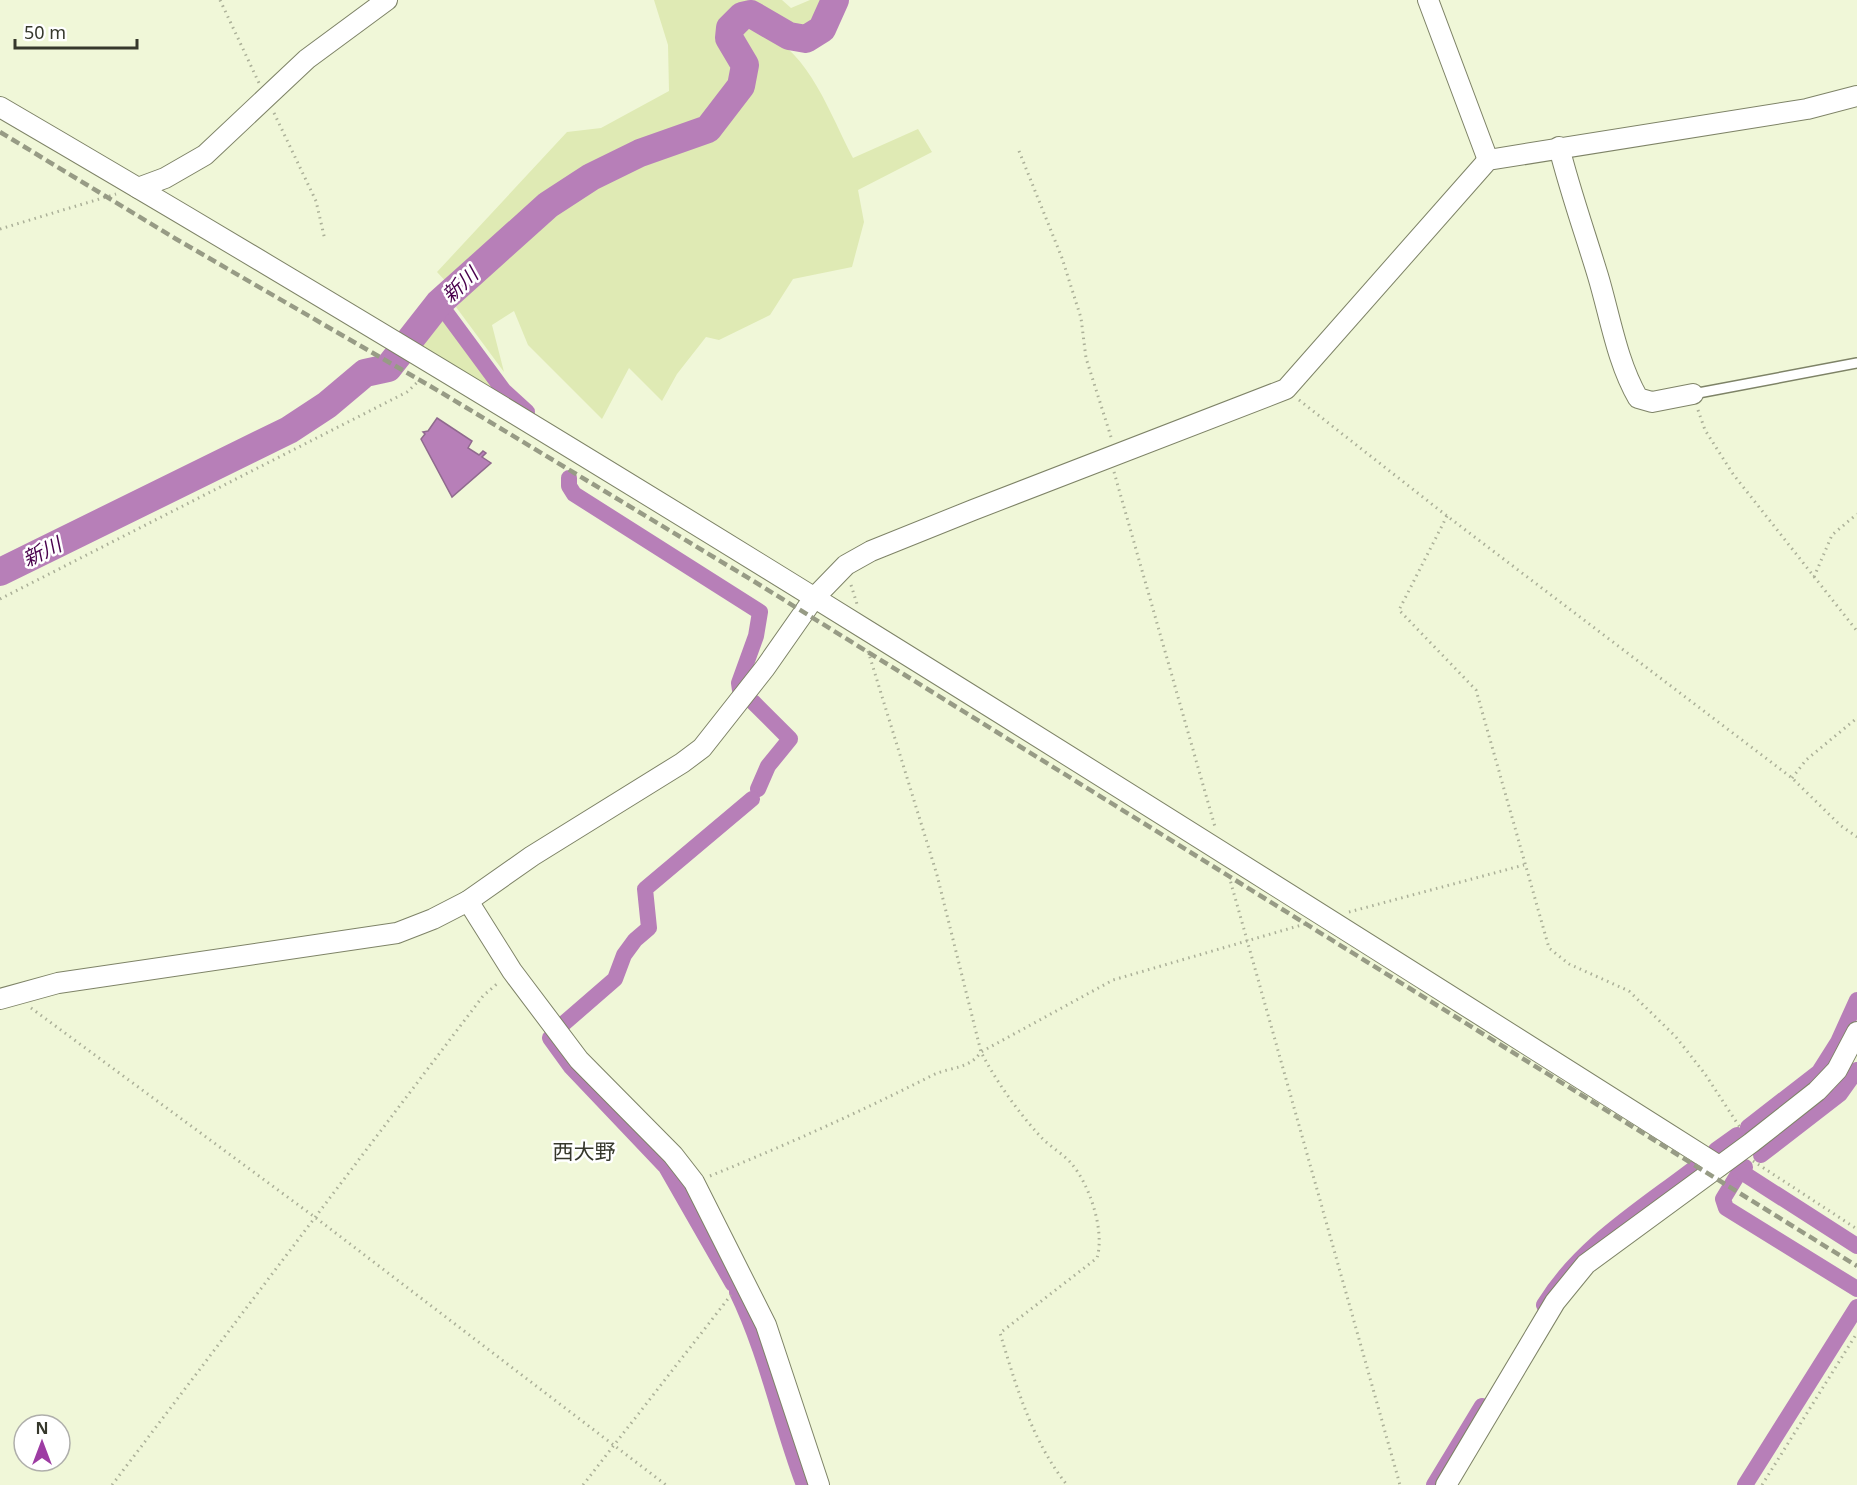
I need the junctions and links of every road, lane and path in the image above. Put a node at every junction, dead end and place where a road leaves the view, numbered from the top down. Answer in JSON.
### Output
{"nodes":[{"id":1,"x":220,"y":0,"type":"edge"},
{"id":2,"x":387,"y":0,"type":"edge"},
{"id":3,"x":1428,"y":0,"type":"edge"},
{"id":4,"x":1857,"y":96,"type":"edge"},
{"id":5,"x":266,"y":97,"type":"junction"},
{"id":6,"x":0,"y":107,"type":"edge"},
{"id":7,"x":1559,"y":147,"type":"junction"},
{"id":8,"x":1019,"y":151,"type":"dead end"},
{"id":9,"x":1488,"y":160,"type":"junction"},
{"id":10,"x":138,"y":188,"type":"junction"},
{"id":11,"x":0,"y":229,"type":"edge"},
{"id":12,"x":325,"y":240,"type":"dead end"},
{"id":13,"x":426,"y":361,"type":"junction"},
{"id":14,"x":1857,"y":363,"type":"edge"},
{"id":15,"x":1286,"y":389,"type":"junction"},
{"id":16,"x":1693,"y":394,"type":"junction"},
{"id":17,"x":1114,"y":457,"type":"junction"},
{"id":18,"x":1857,"y":514,"type":"edge"},
{"id":19,"x":1447,"y":516,"type":"junction"},
{"id":20,"x":846,"y":565,"type":"junction"},
{"id":21,"x":1814,"y":577,"type":"junction"},
{"id":22,"x":814,"y":598,"type":"junction"},
{"id":23,"x":0,"y":599,"type":"edge"},
{"id":24,"x":863,"y":628,"type":"junction"},
{"id":25,"x":1857,"y":631,"type":"edge"},
{"id":26,"x":1857,"y":718,"type":"edge"},
{"id":27,"x":1792,"y":778,"type":"junction"},
{"id":28,"x":1857,"y":837,"type":"edge"},
{"id":29,"x":1222,"y":852,"type":"junction"},
{"id":30,"x":1524,"y":865,"type":"junction"},
{"id":31,"x":468,"y":901,"type":"junction"},
{"id":32,"x":1327,"y":918,"type":"junction"},
{"id":33,"x":1247,"y":942,"type":"junction"},
{"id":34,"x":512,"y":971,"type":"junction"},
{"id":35,"x":6,"y":996,"type":"edge"},
{"id":36,"x":1857,"y":1032,"type":"edge"},
{"id":37,"x":981,"y":1052,"type":"junction"},
{"id":38,"x":1745,"y":1147,"type":"junction"},
{"id":39,"x":1719,"y":1167,"type":"junction"},
{"id":40,"x":694,"y":1182,"type":"junction"},
{"id":41,"x":316,"y":1218,"type":"junction"},
{"id":42,"x":1857,"y":1229,"type":"edge"},
{"id":43,"x":745,"y":1281,"type":"junction"},
{"id":44,"x":1857,"y":1333,"type":"edge"},
{"id":45,"x":614,"y":1444,"type":"junction"},
{"id":46,"x":112,"y":1485,"type":"edge"},
{"id":47,"x":583,"y":1485,"type":"edge"},
{"id":48,"x":666,"y":1485,"type":"edge"},
{"id":49,"x":819,"y":1485,"type":"edge"},
{"id":50,"x":1067,"y":1485,"type":"edge"},
{"id":51,"x":1400,"y":1485,"type":"edge"},
{"id":52,"x":1446,"y":1485,"type":"edge"},
{"id":53,"x":1762,"y":1485,"type":"edge"}],
"edges":[{"from":1,"to":5,"type":"path"},
{"from":2,"to":5,"type":"street"},
{"from":3,"to":9,"type":"street"},
{"from":4,"to":7,"type":"street"},
{"from":5,"to":10,"type":"street"},
{"from":5,"to":12,"type":"path"},
{"from":6,"to":10,"type":"street"},
{"from":7,"to":9,"type":"street"},
{"from":7,"to":16,"type":"street"},
{"from":8,"to":17,"type":"path"},
{"from":9,"to":15,"type":"street"},
{"from":10,"to":11,"type":"path"},
{"from":10,"to":13,"type":"street"},
{"from":13,"to":22,"type":"street"},
{"from":13,"to":23,"type":"path"},
{"from":14,"to":16,"type":"lane"},
{"from":15,"to":17,"type":"street"},
{"from":15,"to":19,"type":"path"},
{"from":16,"to":21,"type":"path"},
{"from":17,"to":20,"type":"street"},
{"from":17,"to":29,"type":"path"},
{"from":18,"to":21,"type":"path"},
{"from":19,"to":27,"type":"path"},
{"from":19,"to":30,"type":"path"},
{"from":20,"to":22,"type":"street"},
{"from":20,"to":24,"type":"path"},
{"from":21,"to":25,"type":"path"},
{"from":22,"to":24,"type":"street"},
{"from":22,"to":31,"type":"street"},
{"from":24,"to":29,"type":"street"},
{"from":24,"to":37,"type":"path"},
{"from":26,"to":27,"type":"path"},
{"from":27,"to":28,"type":"path"},
{"from":29,"to":32,"type":"street"},
{"from":29,"to":33,"type":"path"},
{"from":30,"to":32,"type":"path"},
{"from":30,"to":38,"type":"path"},
{"from":31,"to":34,"type":"street"},
{"from":31,"to":35,"type":"street"},
{"from":32,"to":33,"type":"path"},
{"from":32,"to":39,"type":"street"},
{"from":33,"to":37,"type":"path"},
{"from":33,"to":51,"type":"path"},
{"from":34,"to":40,"type":"street"},
{"from":34,"to":41,"type":"path"},
{"from":35,"to":41,"type":"path"},
{"from":36,"to":38,"type":"street"},
{"from":37,"to":40,"type":"path"},
{"from":37,"to":50,"type":"path"},
{"from":38,"to":39,"type":"street"},
{"from":38,"to":42,"type":"path"},
{"from":39,"to":52,"type":"street"},
{"from":40,"to":43,"type":"street"},
{"from":41,"to":45,"type":"path"},
{"from":41,"to":46,"type":"path"},
{"from":43,"to":45,"type":"path"},
{"from":43,"to":49,"type":"street"},
{"from":44,"to":53,"type":"path"},
{"from":45,"to":47,"type":"path"},
{"from":45,"to":48,"type":"path"}]}
